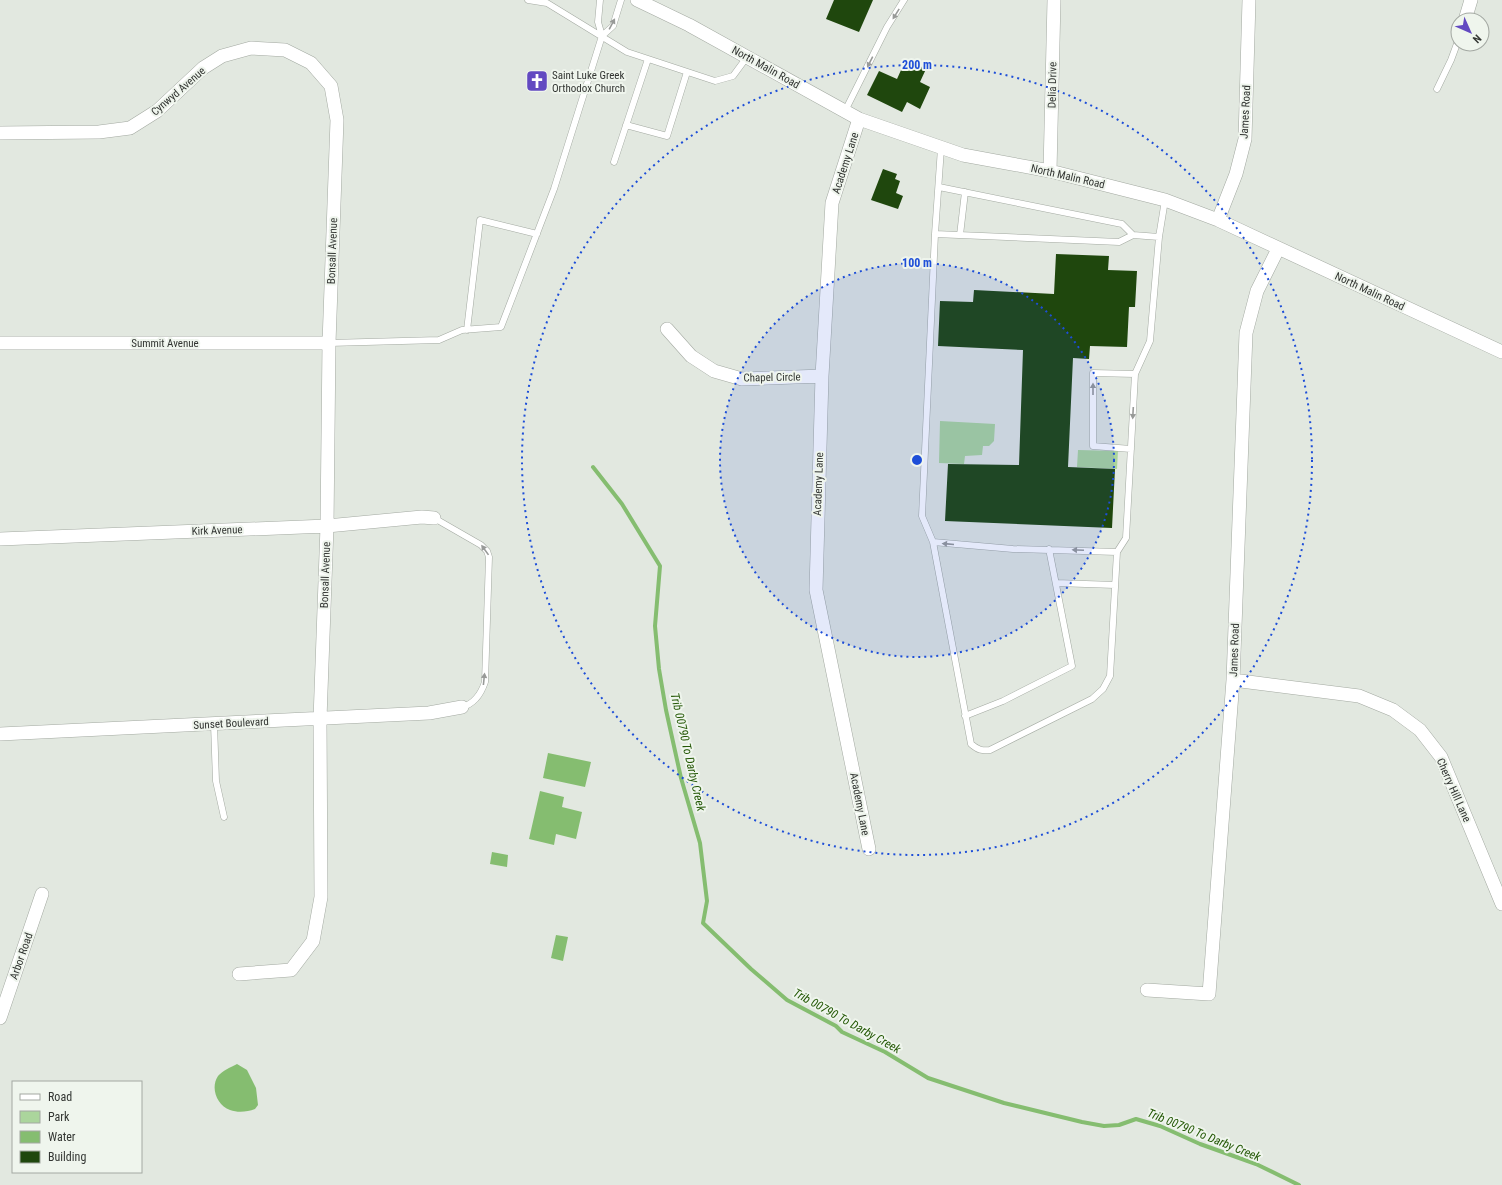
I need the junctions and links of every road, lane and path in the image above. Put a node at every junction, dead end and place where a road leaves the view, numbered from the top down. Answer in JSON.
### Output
{"nodes":[{"id":1,"x":528,"y":0,"type":"edge"},
{"id":2,"x":600,"y":0,"type":"edge"},
{"id":3,"x":621,"y":0,"type":"edge"},
{"id":4,"x":637,"y":0,"type":"edge"},
{"id":5,"x":904,"y":0,"type":"edge"},
{"id":6,"x":1054,"y":0,"type":"edge"},
{"id":7,"x":1249,"y":0,"type":"edge"},
{"id":8,"x":1471,"y":0,"type":"edge"},
{"id":9,"x":1467,"y":12,"type":"edge"},
{"id":10,"x":602,"y":36,"type":"junction"},
{"id":11,"x":1454,"y":52,"type":"edge"},
{"id":12,"x":747,"y":57,"type":"junction"},
{"id":13,"x":648,"y":59,"type":"junction"},
{"id":14,"x":687,"y":72,"type":"junction"},
{"id":15,"x":1437,"y":89,"type":"dead end"},
{"id":16,"x":845,"y":111,"type":"junction"},
{"id":17,"x":859,"y":119,"type":"junction"},
{"id":18,"x":337,"y":120,"type":"joint"},
{"id":19,"x":626,"y":125,"type":"junction"},
{"id":20,"x":0,"y":133,"type":"edge"},
{"id":21,"x":941,"y":148,"type":"junction"},
{"id":22,"x":614,"y":162,"type":"dead end"},
{"id":23,"x":1050,"y":171,"type":"junction"},
{"id":24,"x":939,"y":186,"type":"junction"},
{"id":25,"x":965,"y":192,"type":"junction"},
{"id":26,"x":1164,"y":200,"type":"junction"},
{"id":27,"x":1218,"y":220,"type":"junction"},
{"id":28,"x":537,"y":234,"type":"junction"},
{"id":29,"x":935,"y":234,"type":"junction"},
{"id":30,"x":1134,"y":234,"type":"junction"},
{"id":31,"x":960,"y":235,"type":"junction"},
{"id":32,"x":1159,"y":237,"type":"junction"},
{"id":33,"x":1278,"y":249,"type":"junction"},
{"id":34,"x":668,"y":329,"type":"dead end"},
{"id":35,"x":467,"y":330,"type":"junction"},
{"id":36,"x":0,"y":343,"type":"edge"},
{"id":37,"x":329,"y":343,"type":"junction"},
{"id":38,"x":1502,"y":352,"type":"edge"},
{"id":39,"x":1135,"y":374,"type":"junction"},
{"id":40,"x":822,"y":376,"type":"junction"},
{"id":41,"x":1131,"y":449,"type":"junction"},
{"id":42,"x":434,"y":518,"type":"joint"},
{"id":43,"x":327,"y":526,"type":"junction"},
{"id":44,"x":0,"y":539,"type":"edge"},
{"id":45,"x":932,"y":542,"type":"junction"},
{"id":46,"x":1049,"y":549,"type":"junction"},
{"id":47,"x":1117,"y":552,"type":"junction"},
{"id":48,"x":1056,"y":583,"type":"junction"},
{"id":49,"x":1115,"y":585,"type":"junction"},
{"id":50,"x":1233,"y":680,"type":"junction"},
{"id":51,"x":462,"y":707,"type":"joint"},
{"id":52,"x":965,"y":716,"type":"junction"},
{"id":53,"x":320,"y":719,"type":"junction"},
{"id":54,"x":214,"y":724,"type":"junction"},
{"id":55,"x":0,"y":734,"type":"edge"},
{"id":56,"x":224,"y":817,"type":"dead end"},
{"id":57,"x":869,"y":849,"type":"dead end"},
{"id":58,"x":42,"y":894,"type":"dead end"},
{"id":59,"x":1502,"y":904,"type":"edge"},
{"id":60,"x":239,"y":974,"type":"dead end"},
{"id":61,"x":1147,"y":990,"type":"dead end"},
{"id":62,"x":0,"y":1018,"type":"edge"}],
"edges":[{"from":1,"to":10,"type":"lane"},
{"from":2,"to":10,"type":"lane"},
{"from":10,"to":3,"type":"lane","one_way":true},
{"from":4,"to":12,"type":"street","name":"North Malin Road"},
{"from":5,"to":16,"type":"lane","one_way":true},
{"from":6,"to":23,"type":"street","name":"Delia Drive"},
{"from":7,"to":27,"type":"street","name":"James Road"},
{"from":8,"to":9,"type":"street"},
{"from":10,"to":13,"type":"lane"},
{"from":10,"to":28,"type":"lane"},
{"from":11,"to":15,"type":"lane"},
{"from":12,"to":14,"type":"lane"},
{"from":12,"to":16,"type":"street","name":"North Malin Road"},
{"from":13,"to":14,"type":"lane"},
{"from":13,"to":19,"type":"lane"},
{"from":14,"to":19,"type":"lane"},
{"from":16,"to":17,"type":"street","name":"North Malin Road"},
{"from":17,"to":21,"type":"street","name":"North Malin Road"},
{"from":17,"to":40,"type":"street","name":"Academy Lane"},
{"from":18,"to":20,"type":"street","name":"Cynwyd Avenue"},
{"from":18,"to":37,"type":"street","name":"Bonsall Avenue"},
{"from":19,"to":22,"type":"lane"},
{"from":21,"to":23,"type":"street","name":"North Malin Road"},
{"from":21,"to":24,"type":"lane"},
{"from":23,"to":26,"type":"street","name":"North Malin Road"},
{"from":24,"to":25,"type":"lane"},
{"from":24,"to":29,"type":"lane"},
{"from":25,"to":30,"type":"lane"},
{"from":25,"to":31,"type":"lane"},
{"from":26,"to":27,"type":"street","name":"North Malin Road"},
{"from":26,"to":32,"type":"lane"},
{"from":27,"to":33,"type":"street","name":"North Malin Road"},
{"from":28,"to":35,"type":"lane"},
{"from":28,"to":35,"type":"lane"},
{"from":29,"to":31,"type":"lane"},
{"from":29,"to":45,"type":"lane"},
{"from":30,"to":31,"type":"lane"},
{"from":30,"to":32,"type":"lane"},
{"from":32,"to":39,"type":"lane"},
{"from":33,"to":38,"type":"street","name":"North Malin Road"},
{"from":33,"to":50,"type":"street","name":"James Road"},
{"from":34,"to":40,"type":"street","name":"Chapel Circle"},
{"from":35,"to":37,"type":"lane"},
{"from":36,"to":37,"type":"street","name":"Summit Avenue"},
{"from":37,"to":43,"type":"street","name":"Bonsall Avenue"},
{"from":39,"to":41,"type":"lane","one_way":true},
{"from":41,"to":39,"type":"lane","one_way":true},
{"from":40,"to":57,"type":"street","name":"Academy Lane"},
{"from":41,"to":47,"type":"lane"},
{"from":42,"to":43,"type":"street","name":"Kirk Avenue"},
{"from":51,"to":42,"type":"lane","one_way":true},
{"from":43,"to":44,"type":"street","name":"Kirk Avenue"},
{"from":43,"to":53,"type":"street","name":"Bonsall Avenue"},
{"from":46,"to":45,"type":"lane","one_way":true},
{"from":45,"to":52,"type":"lane"},
{"from":47,"to":46,"type":"lane","one_way":true},
{"from":46,"to":48,"type":"lane"},
{"from":47,"to":49,"type":"lane"},
{"from":48,"to":49,"type":"lane"},
{"from":48,"to":52,"type":"lane"},
{"from":49,"to":52,"type":"lane"},
{"from":50,"to":59,"type":"street","name":"Cherry Hill Lane"},
{"from":50,"to":61,"type":"street","name":"James Road"},
{"from":51,"to":53,"type":"street","name":"Sunset Boulevard"},
{"from":53,"to":54,"type":"street","name":"Sunset Boulevard"},
{"from":53,"to":60,"type":"street","name":"Bonsall Avenue"},
{"from":54,"to":55,"type":"street","name":"Sunset Boulevard"},
{"from":54,"to":56,"type":"lane"},
{"from":58,"to":62,"type":"street","name":"Arbor Road"}]}
